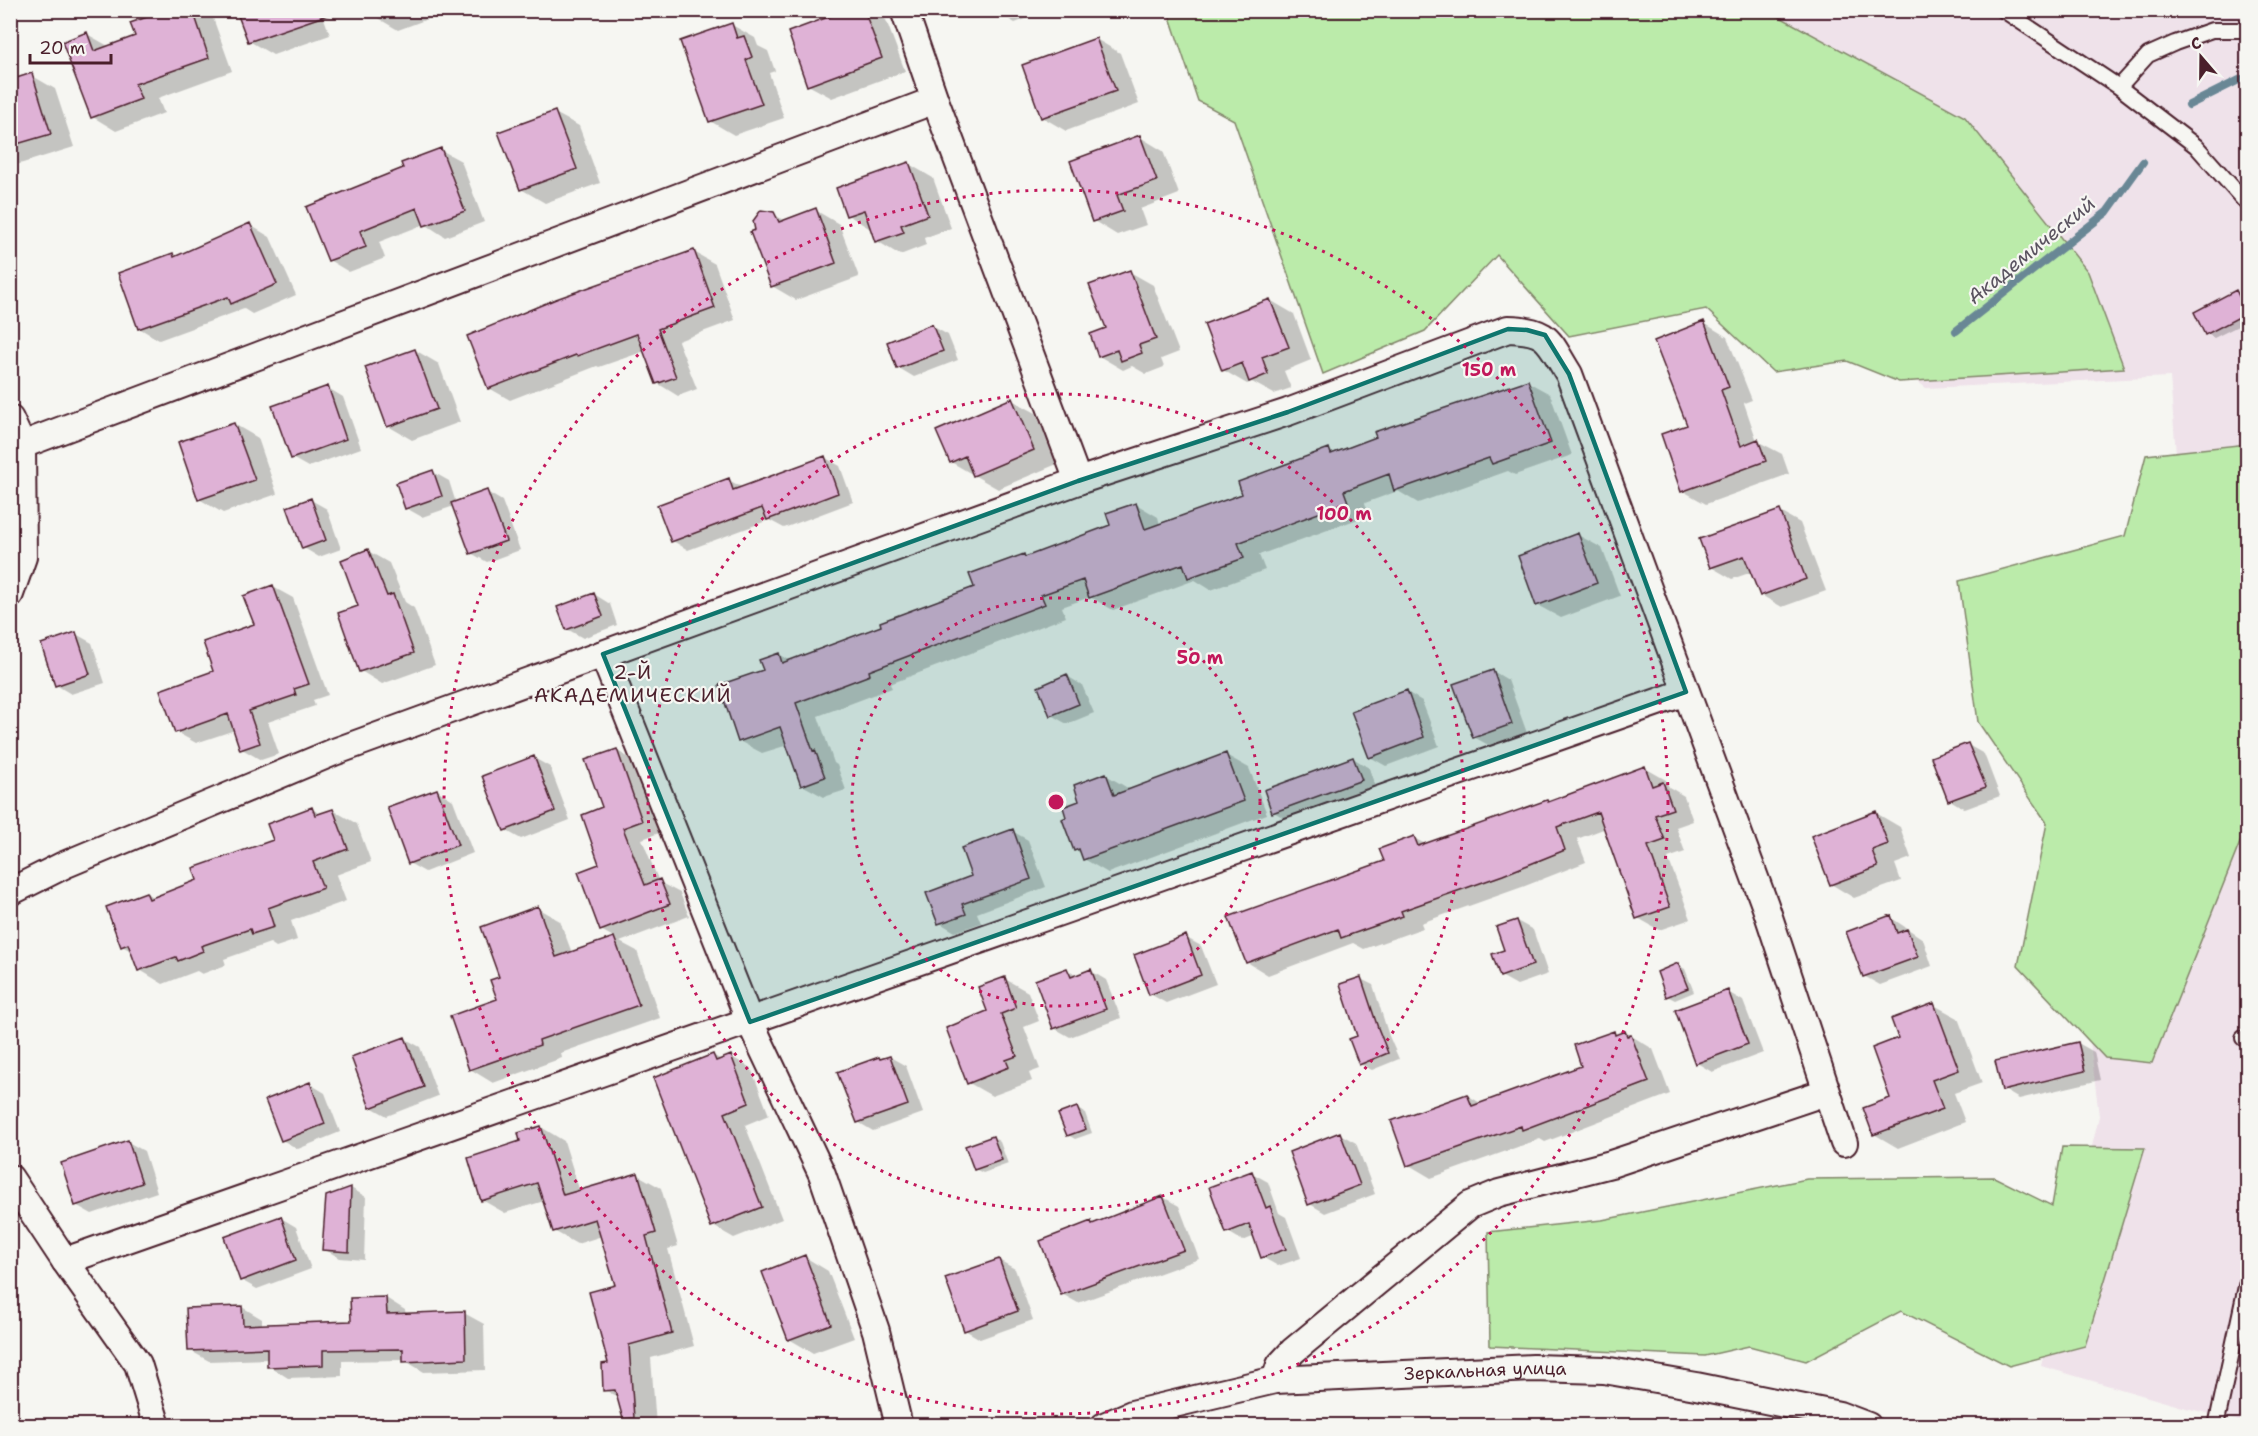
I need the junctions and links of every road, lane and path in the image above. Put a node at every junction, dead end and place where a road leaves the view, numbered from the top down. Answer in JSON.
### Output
{"nodes":[{"id":1,"x":904,"y":10,"type":"edge"},
{"id":2,"x":2003,"y":10,"type":"edge"},
{"id":3,"x":2247,"y":30,"type":"edge"},
{"id":4,"x":2119,"y":87,"type":"junction"},
{"id":5,"x":935,"y":100,"type":"junction"},
{"id":6,"x":2247,"y":206,"type":"edge"},
{"id":7,"x":10,"y":419,"type":"edge"},
{"id":8,"x":22,"y":445,"type":"junction"},
{"id":9,"x":1078,"y":481,"type":"junction"},
{"id":10,"x":10,"y":594,"type":"edge"},
{"id":11,"x":603,"y":654,"type":"junction"},
{"id":12,"x":1686,"y":692,"type":"junction"},
{"id":13,"x":10,"y":892,"type":"edge"},
{"id":14,"x":750,"y":1022,"type":"junction"},
{"id":15,"x":1826,"y":1092,"type":"junction"},
{"id":16,"x":1844,"y":1143,"type":"dead end"},
{"id":17,"x":10,"y":1178,"type":"edge"},
{"id":18,"x":65,"y":1262,"type":"junction"},
{"id":19,"x":2247,"y":1277,"type":"edge"},
{"id":20,"x":1275,"y":1380,"type":"junction"},
{"id":21,"x":157,"y":1425,"type":"edge"},
{"id":22,"x":899,"y":1425,"type":"edge"},
{"id":23,"x":1104,"y":1425,"type":"edge"},
{"id":24,"x":1869,"y":1425,"type":"edge"},
{"id":25,"x":2216,"y":1425,"type":"edge"}],
"edges":[{"from":1,"to":5,"type":"street"},
{"from":2,"to":4,"type":"lane"},
{"from":3,"to":4,"type":"lane"},
{"from":4,"to":6,"type":"lane"},
{"from":5,"to":8,"type":"street"},
{"from":5,"to":9,"type":"street"},
{"from":7,"to":8,"type":"street"},
{"from":8,"to":10,"type":"street"},
{"from":9,"to":11,"type":"street"},
{"from":9,"to":12,"type":"street"},
{"from":11,"to":13,"type":"street"},
{"from":11,"to":14,"type":"street"},
{"from":12,"to":14,"type":"street"},
{"from":12,"to":15,"type":"street"},
{"from":14,"to":18,"type":"street"},
{"from":14,"to":22,"type":"street"},
{"from":15,"to":16,"type":"street"},
{"from":15,"to":20,"type":"street"},
{"from":17,"to":18,"type":"street"},
{"from":18,"to":21,"type":"street"},
{"from":19,"to":25,"type":"lane"},
{"from":20,"to":23,"type":"street","name":"Зеркальная улица"},
{"from":20,"to":24,"type":"street","name":"Зеркальная улица"}]}
